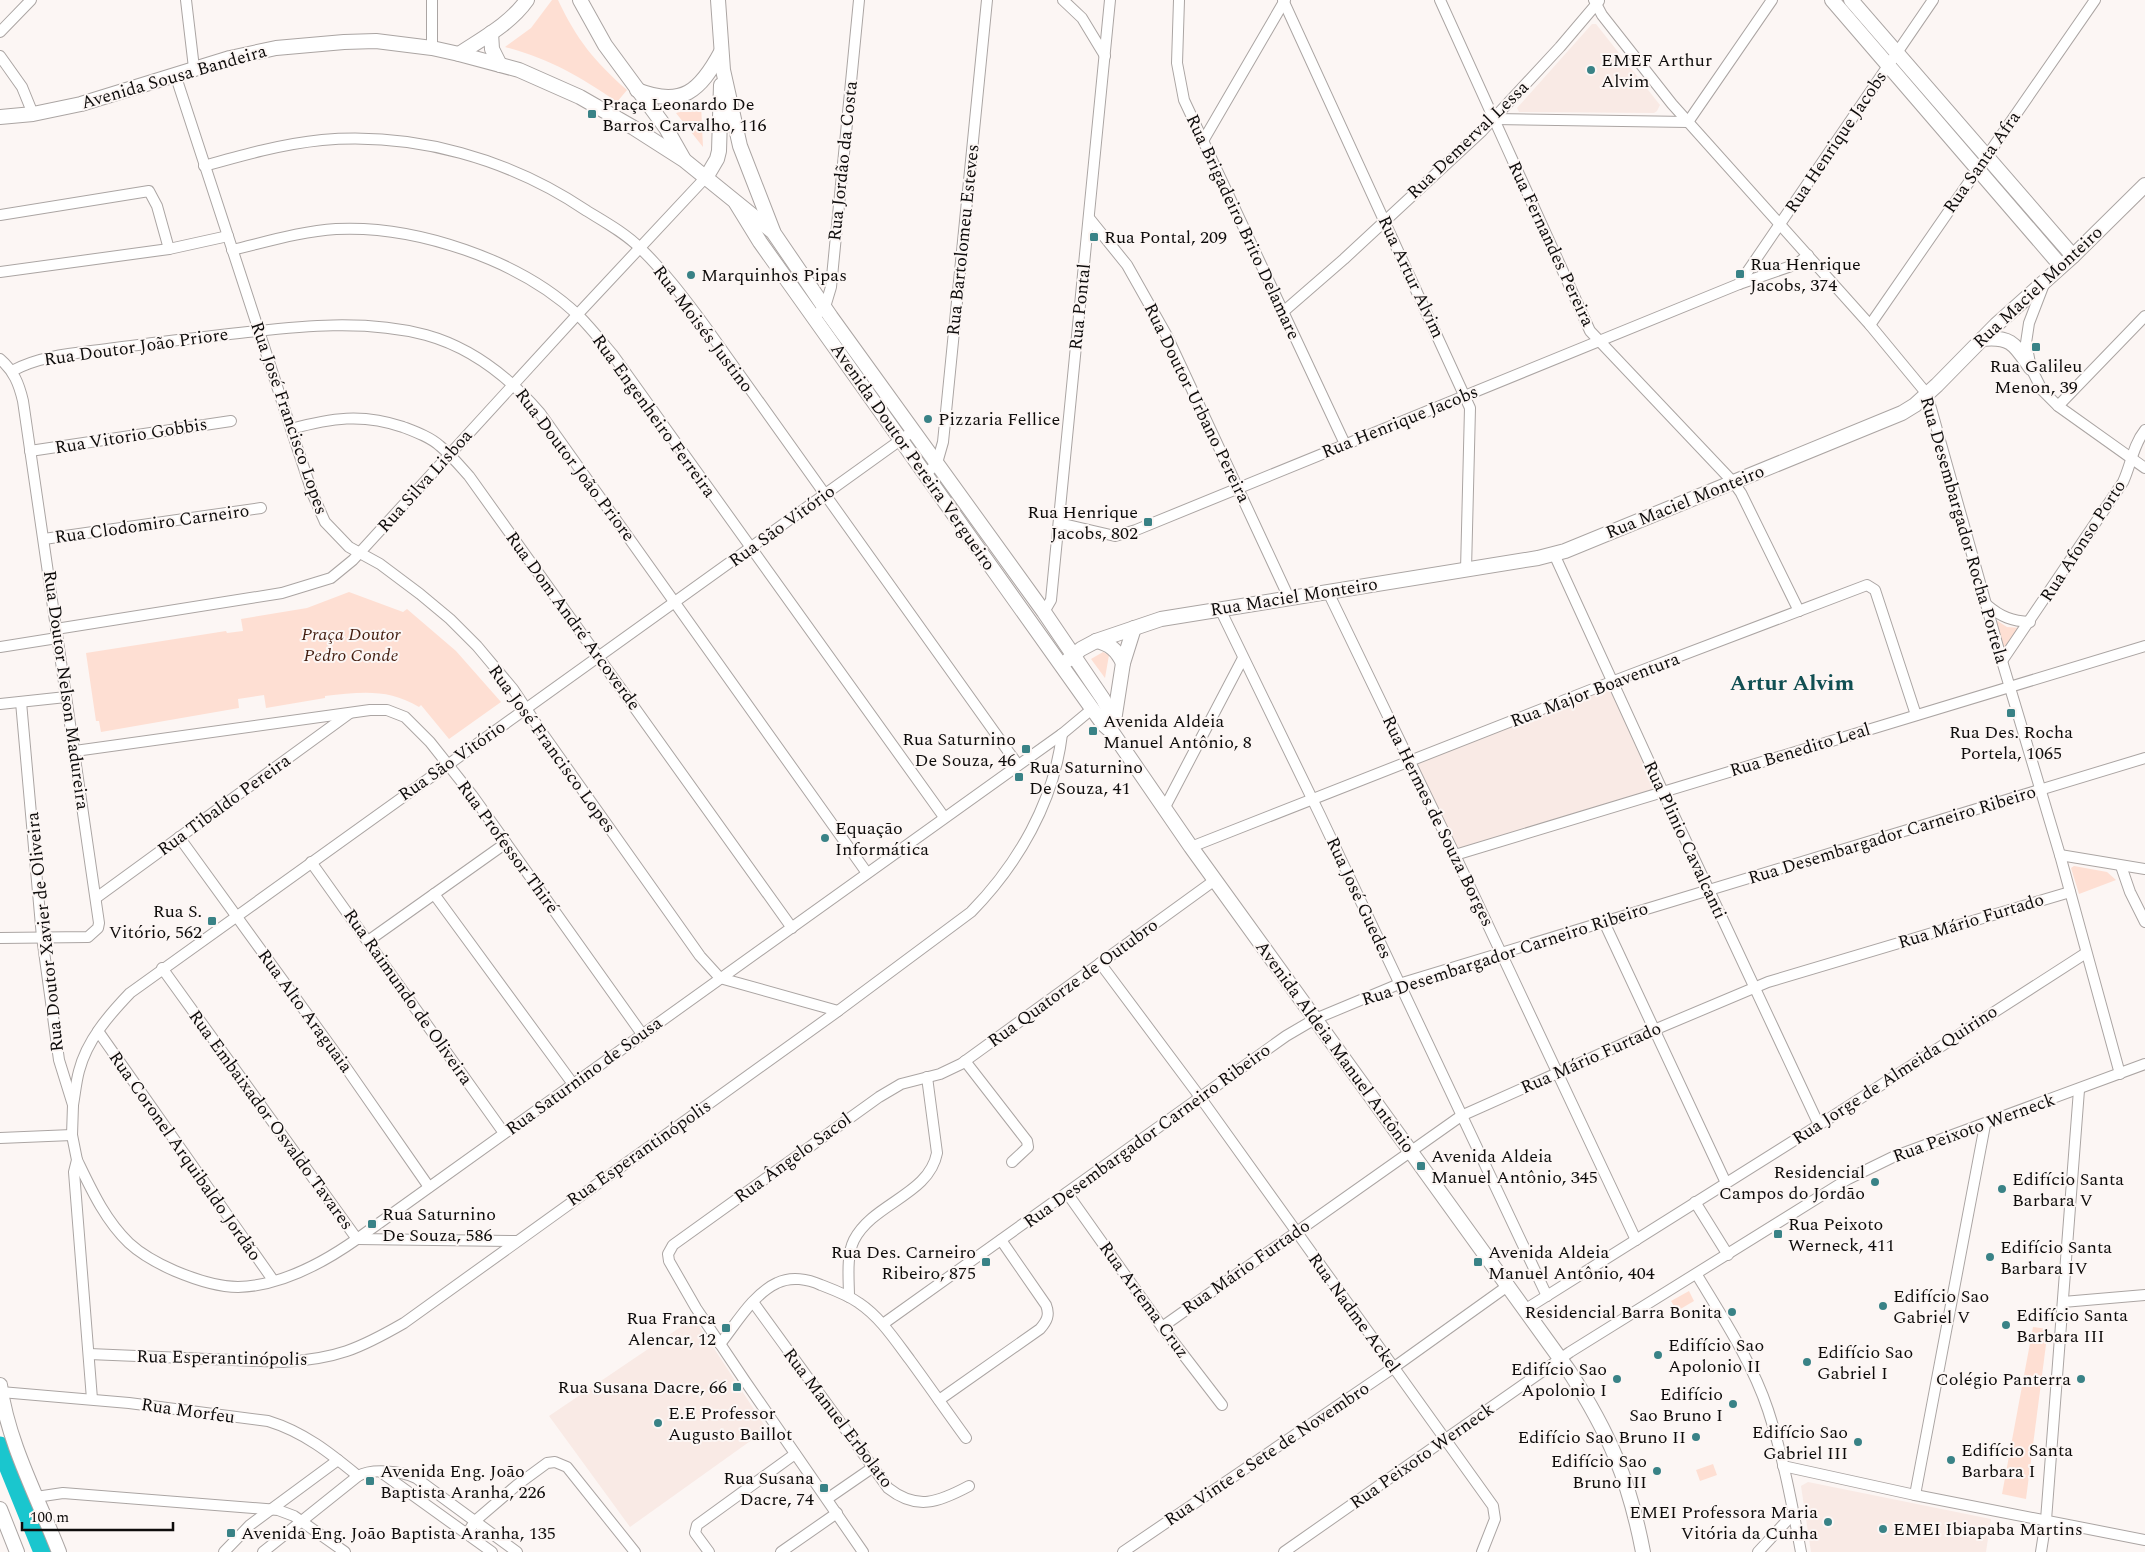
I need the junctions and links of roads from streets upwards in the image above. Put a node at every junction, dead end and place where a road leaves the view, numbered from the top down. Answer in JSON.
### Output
{"nodes":[{"id":1,"x":32,"y":0,"type":"edge"},
{"id":2,"x":186,"y":0,"type":"edge"},
{"id":3,"x":432,"y":0,"type":"edge"},
{"id":4,"x":527,"y":0,"type":"edge"},
{"id":5,"x":580,"y":0,"type":"edge"},
{"id":6,"x":718,"y":0,"type":"edge"},
{"id":7,"x":859,"y":0,"type":"edge"},
{"id":8,"x":987,"y":0,"type":"edge"},
{"id":9,"x":1062,"y":0,"type":"edge"},
{"id":10,"x":1110,"y":0,"type":"edge"},
{"id":11,"x":1179,"y":0,"type":"edge"},
{"id":12,"x":1440,"y":0,"type":"edge"},
{"id":13,"x":1772,"y":0,"type":"edge"},
{"id":14,"x":1832,"y":0,"type":"edge"},
{"id":15,"x":1851,"y":0,"type":"edge"},
{"id":16,"x":1933,"y":0,"type":"edge"},
{"id":17,"x":2095,"y":0,"type":"edge"},
{"id":18,"x":1284,"y":1,"type":"edge"},
{"id":19,"x":1596,"y":2,"type":"edge"},
{"id":20,"x":0,"y":32,"type":"edge"},
{"id":21,"x":492,"y":32,"type":"junction"},
{"id":22,"x":432,"y":48,"type":"junction"},
{"id":23,"x":721,"y":52,"type":"junction"},
{"id":24,"x":1896,"y":53,"type":"junction"},
{"id":25,"x":459,"y":54,"type":"junction"},
{"id":26,"x":0,"y":56,"type":"edge"},
{"id":27,"x":1105,"y":56,"type":"junction"},
{"id":28,"x":500,"y":65,"type":"junction"},
{"id":29,"x":1888,"y":65,"type":"junction"},
{"id":30,"x":194,"y":68,"type":"junction"},
{"id":31,"x":723,"y":70,"type":"junction"},
{"id":32,"x":175,"y":74,"type":"junction"},
{"id":33,"x":636,"y":90,"type":"junction"},
{"id":34,"x":654,"y":113,"type":"junction"},
{"id":35,"x":34,"y":114,"type":"junction"},
{"id":36,"x":0,"y":117,"type":"edge"},
{"id":37,"x":1494,"y":119,"type":"junction"},
{"id":38,"x":1688,"y":122,"type":"junction"},
{"id":39,"x":634,"y":128,"type":"junction"},
{"id":40,"x":1203,"y":141,"type":"junction"},
{"id":41,"x":1986,"y":156,"type":"junction"},
{"id":42,"x":684,"y":160,"type":"junction"},
{"id":43,"x":204,"y":166,"type":"junction"},
{"id":44,"x":1978,"y":169,"type":"junction"},
{"id":45,"x":707,"y":176,"type":"junction"},
{"id":46,"x":2145,"y":185,"type":"edge"},
{"id":47,"x":736,"y":203,"type":"junction"},
{"id":48,"x":0,"y":215,"type":"edge"},
{"id":49,"x":1089,"y":218,"type":"junction"},
{"id":50,"x":1385,"y":221,"type":"junction"},
{"id":51,"x":1780,"y":223,"type":"junction"},
{"id":52,"x":773,"y":232,"type":"junction"},
{"id":53,"x":228,"y":236,"type":"junction"},
{"id":54,"x":639,"y":247,"type":"junction"},
{"id":55,"x":169,"y":249,"type":"junction"},
{"id":56,"x":232,"y":250,"type":"junction"},
{"id":57,"x":1808,"y":255,"type":"junction"},
{"id":58,"x":2072,"y":256,"type":"junction"},
{"id":59,"x":2061,"y":266,"type":"junction"},
{"id":60,"x":0,"y":272,"type":"edge"},
{"id":61,"x":2045,"y":280,"type":"junction"},
{"id":62,"x":1739,"y":284,"type":"junction"},
{"id":63,"x":825,"y":307,"type":"junction"},
{"id":64,"x":1283,"y":312,"type":"junction"},
{"id":65,"x":577,"y":314,"type":"junction"},
{"id":66,"x":2145,"y":316,"type":"edge"},
{"id":67,"x":814,"y":317,"type":"junction"},
{"id":68,"x":1870,"y":325,"type":"junction"},
{"id":69,"x":258,"y":331,"type":"junction"},
{"id":70,"x":1982,"y":339,"type":"junction"},
{"id":71,"x":1598,"y":342,"type":"junction"},
{"id":72,"x":0,"y":359,"type":"edge"},
{"id":73,"x":2031,"y":368,"type":"junction"},
{"id":74,"x":12,"y":371,"type":"junction"},
{"id":75,"x":514,"y":384,"type":"junction"},
{"id":76,"x":1927,"y":394,"type":"junction"},
{"id":77,"x":1466,"y":396,"type":"junction"},
{"id":78,"x":2058,"y":406,"type":"junction"},
{"id":79,"x":231,"y":421,"type":"dead end"},
{"id":80,"x":291,"y":429,"type":"junction"},
{"id":81,"x":2145,"y":430,"type":"edge"},
{"id":82,"x":914,"y":431,"type":"junction"},
{"id":83,"x":902,"y":440,"type":"junction"},
{"id":84,"x":1345,"y":444,"type":"junction"},
{"id":85,"x":30,"y":451,"type":"junction"},
{"id":86,"x":450,"y":454,"type":"junction"},
{"id":87,"x":2132,"y":458,"type":"junction"},
{"id":88,"x":937,"y":463,"type":"junction"},
{"id":89,"x":2145,"y":468,"type":"edge"},
{"id":90,"x":926,"y":474,"type":"junction"},
{"id":91,"x":1734,"y":483,"type":"junction"},
{"id":92,"x":1238,"y":488,"type":"junction"},
{"id":93,"x":825,"y":495,"type":"junction"},
{"id":94,"x":261,"y":508,"type":"dead end"},
{"id":95,"x":1059,"y":523,"type":"junction"},
{"id":96,"x":44,"y":539,"type":"junction"},
{"id":97,"x":750,"y":548,"type":"junction"},
{"id":98,"x":359,"y":552,"type":"junction"},
{"id":99,"x":1554,"y":554,"type":"junction"},
{"id":100,"x":1466,"y":570,"type":"junction"},
{"id":101,"x":1328,"y":592,"type":"junction"},
{"id":102,"x":1289,"y":598,"type":"junction"},
{"id":103,"x":675,"y":602,"type":"junction"},
{"id":104,"x":1987,"y":605,"type":"junction"},
{"id":105,"x":1220,"y":609,"type":"junction"},
{"id":106,"x":1799,"y":611,"type":"junction"},
{"id":107,"x":1044,"y":612,"type":"junction"},
{"id":108,"x":2030,"y":622,"type":"junction"},
{"id":109,"x":1134,"y":628,"type":"junction"},
{"id":110,"x":57,"y":634,"type":"junction"},
{"id":111,"x":1096,"y":641,"type":"junction"},
{"id":112,"x":2145,"y":646,"type":"edge"},
{"id":113,"x":0,"y":647,"type":"edge"},
{"id":114,"x":1074,"y":655,"type":"junction"},
{"id":115,"x":599,"y":657,"type":"junction"},
{"id":116,"x":1243,"y":658,"type":"junction"},
{"id":117,"x":2002,"y":661,"type":"junction"},
{"id":118,"x":1062,"y":665,"type":"junction"},
{"id":119,"x":1122,"y":668,"type":"junction"},
{"id":120,"x":1612,"y":682,"type":"junction"},
{"id":121,"x":2010,"y":688,"type":"junction"},
{"id":122,"x":66,"y":697,"type":"junction"},
{"id":123,"x":1103,"y":699,"type":"junction"},
{"id":124,"x":21,"y":702,"type":"junction"},
{"id":125,"x":0,"y":704,"type":"edge"},
{"id":126,"x":527,"y":708,"type":"junction"},
{"id":127,"x":1092,"y":709,"type":"junction"},
{"id":128,"x":351,"y":712,"type":"junction"},
{"id":129,"x":1916,"y":715,"type":"junction"},
{"id":130,"x":1113,"y":726,"type":"junction"},
{"id":131,"x":1062,"y":734,"type":"junction"},
{"id":132,"x":74,"y":751,"type":"junction"},
{"id":133,"x":2145,"y":758,"type":"edge"},
{"id":134,"x":1410,"y":762,"type":"junction"},
{"id":135,"x":448,"y":764,"type":"junction"},
{"id":136,"x":1018,"y":765,"type":"junction"},
{"id":137,"x":2041,"y":790,"type":"junction"},
{"id":138,"x":1663,"y":792,"type":"junction"},
{"id":139,"x":1313,"y":800,"type":"junction"},
{"id":140,"x":1164,"y":809,"type":"junction"},
{"id":141,"x":944,"y":818,"type":"junction"},
{"id":142,"x":179,"y":837,"type":"junction"},
{"id":143,"x":506,"y":843,"type":"junction"},
{"id":144,"x":1191,"y":847,"type":"junction"},
{"id":145,"x":2060,"y":855,"type":"junction"},
{"id":146,"x":1455,"y":856,"type":"junction"},
{"id":147,"x":311,"y":862,"type":"junction"},
{"id":148,"x":2121,"y":866,"type":"junction"},
{"id":149,"x":2145,"y":869,"type":"edge"},
{"id":150,"x":868,"y":873,"type":"junction"},
{"id":151,"x":1215,"y":880,"type":"junction"},
{"id":152,"x":1709,"y":890,"type":"junction"},
{"id":153,"x":2070,"y":892,"type":"junction"},
{"id":154,"x":434,"y":894,"type":"junction"},
{"id":155,"x":96,"y":898,"type":"junction"},
{"id":156,"x":236,"y":916,"type":"junction"},
{"id":157,"x":1604,"y":922,"type":"junction"},
{"id":158,"x":2145,"y":922,"type":"edge"},
{"id":159,"x":792,"y":928,"type":"junction"},
{"id":160,"x":42,"y":937,"type":"junction"},
{"id":161,"x":0,"y":938,"type":"edge"},
{"id":162,"x":368,"y":941,"type":"junction"},
{"id":163,"x":1502,"y":953,"type":"junction"},
{"id":164,"x":2086,"y":953,"type":"junction"},
{"id":165,"x":1100,"y":963,"type":"junction"},
{"id":166,"x":162,"y":968,"type":"junction"},
{"id":167,"x":720,"y":978,"type":"junction"},
{"id":168,"x":1399,"y":984,"type":"junction"},
{"id":169,"x":1755,"y":988,"type":"junction"},
{"id":170,"x":838,"y":1011,"type":"junction"},
{"id":171,"x":1315,"y":1019,"type":"junction"},
{"id":172,"x":1654,"y":1030,"type":"junction"},
{"id":173,"x":98,"y":1031,"type":"junction"},
{"id":174,"x":642,"y":1034,"type":"junction"},
{"id":175,"x":965,"y":1061,"type":"junction"},
{"id":176,"x":2145,"y":1064,"type":"edge"},
{"id":177,"x":1558,"y":1072,"type":"junction"},
{"id":178,"x":2120,"y":1074,"type":"junction"},
{"id":179,"x":927,"y":1077,"type":"junction"},
{"id":180,"x":573,"y":1084,"type":"junction"},
{"id":181,"x":2079,"y":1090,"type":"junction"},
{"id":182,"x":1200,"y":1097,"type":"junction"},
{"id":183,"x":73,"y":1106,"type":"junction"},
{"id":184,"x":1461,"y":1116,"type":"junction"},
{"id":185,"x":1819,"y":1125,"type":"junction"},
{"id":186,"x":1985,"y":1125,"type":"junction"},
{"id":187,"x":504,"y":1133,"type":"junction"},
{"id":188,"x":72,"y":1135,"type":"junction"},
{"id":189,"x":0,"y":1138,"type":"edge"},
{"id":190,"x":1410,"y":1151,"type":"junction"},
{"id":191,"x":77,"y":1160,"type":"junction"},
{"id":192,"x":1012,"y":1162,"type":"dead end"},
{"id":193,"x":1726,"y":1183,"type":"junction"},
{"id":194,"x":429,"y":1187,"type":"junction"},
{"id":195,"x":1067,"y":1193,"type":"junction"},
{"id":196,"x":1695,"y":1202,"type":"junction"},
{"id":197,"x":1296,"y":1232,"type":"junction"},
{"id":198,"x":357,"y":1239,"type":"junction"},
{"id":199,"x":1001,"y":1240,"type":"junction"},
{"id":200,"x":1636,"y":1240,"type":"junction"},
{"id":201,"x":517,"y":1241,"type":"junction"},
{"id":202,"x":1728,"y":1255,"type":"junction"},
{"id":203,"x":1697,"y":1275,"type":"junction"},
{"id":204,"x":273,"y":1280,"type":"junction"},
{"id":205,"x":1508,"y":1285,"type":"junction"},
{"id":206,"x":2145,"y":1295,"type":"edge"},
{"id":207,"x":1547,"y":1296,"type":"junction"},
{"id":208,"x":849,"y":1297,"type":"junction"},
{"id":209,"x":753,"y":1302,"type":"junction"},
{"id":210,"x":2063,"y":1302,"type":"junction"},
{"id":211,"x":1526,"y":1309,"type":"junction"},
{"id":212,"x":883,"y":1324,"type":"junction"},
{"id":213,"x":1162,"y":1327,"type":"junction"},
{"id":214,"x":720,"y":1344,"type":"junction"},
{"id":215,"x":89,"y":1354,"type":"junction"},
{"id":216,"x":1560,"y":1360,"type":"junction"},
{"id":217,"x":1393,"y":1368,"type":"junction"},
{"id":218,"x":0,"y":1388,"type":"edge"},
{"id":219,"x":92,"y":1399,"type":"junction"},
{"id":220,"x":939,"y":1400,"type":"junction"},
{"id":221,"x":1222,"y":1405,"type":"dead end"},
{"id":222,"x":966,"y":1438,"type":"dead end"},
{"id":223,"x":1446,"y":1440,"type":"junction"},
{"id":224,"x":795,"y":1454,"type":"junction"},
{"id":225,"x":338,"y":1460,"type":"junction"},
{"id":226,"x":1783,"y":1466,"type":"junction"},
{"id":227,"x":872,"y":1468,"type":"junction"},
{"id":228,"x":382,"y":1473,"type":"junction"},
{"id":229,"x":358,"y":1476,"type":"junction"},
{"id":230,"x":969,"y":1486,"type":"dead end"},
{"id":231,"x":1915,"y":1495,"type":"junction"},
{"id":232,"x":36,"y":1497,"type":"junction"},
{"id":233,"x":827,"y":1499,"type":"junction"},
{"id":234,"x":0,"y":1509,"type":"edge"},
{"id":235,"x":271,"y":1510,"type":"junction"},
{"id":236,"x":837,"y":1513,"type":"junction"},
{"id":237,"x":1794,"y":1513,"type":"junction"},
{"id":238,"x":2046,"y":1520,"type":"junction"},
{"id":239,"x":302,"y":1521,"type":"junction"},
{"id":240,"x":474,"y":1521,"type":"junction"},
{"id":241,"x":466,"y":1534,"type":"junction"},
{"id":242,"x":2145,"y":1540,"type":"edge"},
{"id":243,"x":17,"y":1552,"type":"edge"},
{"id":244,"x":59,"y":1552,"type":"edge"},
{"id":245,"x":224,"y":1552,"type":"edge"},
{"id":246,"x":263,"y":1552,"type":"edge"},
{"id":247,"x":345,"y":1552,"type":"edge"},
{"id":248,"x":492,"y":1552,"type":"edge"},
{"id":249,"x":517,"y":1552,"type":"edge"},
{"id":250,"x":635,"y":1552,"type":"edge"},
{"id":251,"x":709,"y":1552,"type":"edge"},
{"id":252,"x":781,"y":1552,"type":"edge"},
{"id":253,"x":863,"y":1552,"type":"edge"},
{"id":254,"x":1123,"y":1552,"type":"edge"},
{"id":255,"x":1284,"y":1552,"type":"edge"},
{"id":256,"x":1482,"y":1552,"type":"edge"},
{"id":257,"x":1643,"y":1552,"type":"edge"},
{"id":258,"x":1758,"y":1552,"type":"edge"},
{"id":259,"x":1801,"y":1552,"type":"edge"},
{"id":260,"x":2040,"y":1552,"type":"edge"}],
"edges":[{"from":1,"to":20,"type":"street"},
{"from":2,"to":30,"type":"street"},
{"from":3,"to":22,"type":"street"},
{"from":4,"to":21,"type":"street"},
{"from":5,"to":33,"type":"street"},
{"from":6,"to":23,"type":"street","name":"Avenida Doutor Pereira Vergueiro"},
{"from":7,"to":63,"type":"street","name":"Rua Jordão da Costa"},
{"from":8,"to":88,"type":"street","name":"Rua Bartolomeu Esteves"},
{"from":9,"to":27,"type":"street"},
{"from":10,"to":27,"type":"street","name":"Rua Pontal"},
{"from":11,"to":40,"type":"street","name":"Rua Brigadeiro Brito Delamare"},
{"from":12,"to":37,"type":"street","name":"Rua Fernandes Pereira"},
{"from":13,"to":38,"type":"street"},
{"from":14,"to":29,"type":"street"},
{"from":15,"to":24,"type":"street"},
{"from":16,"to":24,"type":"street","name":"Rua Henrique Jacobs"},
{"from":17,"to":41,"type":"street","name":"Rua Santa Afra"},
{"from":18,"to":40,"type":"street"},
{"from":18,"to":50,"type":"street","name":"Rua Artur Alvim"},
{"from":19,"to":37,"type":"street","name":"Rua Demerval Lessa"},
{"from":19,"to":38,"type":"street","name":"Rua Desembargador Rocha Portela"},
{"from":21,"to":25,"type":"street"},
{"from":21,"to":28,"type":"street"},
{"from":22,"to":25,"type":"street","name":"Avenida Sousa Bandeira"},
{"from":22,"to":30,"type":"street","name":"Avenida Sousa Bandeira"},
{"from":23,"to":31,"type":"street","name":"Avenida Doutor Pereira Vergueiro"},
{"from":23,"to":33,"type":"street"},
{"from":24,"to":29,"type":"street","name":"Rua Henrique Jacobs"},
{"from":24,"to":41,"type":"street"},
{"from":25,"to":28,"type":"street","name":"Avenida Sousa Bandeira"},
{"from":26,"to":35,"type":"street"},
{"from":27,"to":49,"type":"street","name":"Rua Pontal"},
{"from":28,"to":39,"type":"street","name":"Avenida Sousa Bandeira"},
{"from":29,"to":44,"type":"street"},
{"from":29,"to":51,"type":"street","name":"Rua Henrique Jacobs"},
{"from":30,"to":32,"type":"street","name":"Avenida Sousa Bandeira"},
{"from":31,"to":45,"type":"street","name":"Avenida Doutor Pereira Vergueiro"},
{"from":31,"to":52,"type":"street","name":"Avenida Doutor Pereira Vergueiro"},
{"from":32,"to":35,"type":"street","name":"Avenida Sousa Bandeira"},
{"from":32,"to":43,"type":"street","name":"Rua José Francisco Lopes"},
{"from":33,"to":34,"type":"street"},
{"from":34,"to":39,"type":"street"},
{"from":34,"to":42,"type":"street"},
{"from":35,"to":36,"type":"street","name":"Avenida Sousa Bandeira"},
{"from":37,"to":38,"type":"street"},
{"from":37,"to":50,"type":"street","name":"Rua Demerval Lessa"},
{"from":37,"to":71,"type":"street","name":"Rua Fernandes Pereira"},
{"from":38,"to":51,"type":"street","name":"Rua Desembargador Rocha Portela"},
{"from":39,"to":42,"type":"street","name":"Avenida Sousa Bandeira"},
{"from":40,"to":64,"type":"street","name":"Rua Brigadeiro Brito Delamare"},
{"from":41,"to":44,"type":"street","name":"Rua Santa Afra"},
{"from":41,"to":58,"type":"street"},
{"from":42,"to":45,"type":"street","name":"Avenida Sousa Bandeira"},
{"from":43,"to":53,"type":"street","name":"Rua José Francisco Lopes"},
{"from":43,"to":54,"type":"street","name":"Rua Moisés Justino"},
{"from":44,"to":59,"type":"street"},
{"from":44,"to":68,"type":"street","name":"Rua Santa Afra"},
{"from":45,"to":47,"type":"street","name":"Avenida Doutor Pereira Vergueiro"},
{"from":45,"to":54,"type":"street","name":"Rua Silva Lisboa"},
{"from":46,"to":58,"type":"street","name":"Rua Maciel Monteiro"},
{"from":47,"to":52,"type":"street","name":"Avenida Doutor Pereira Vergueiro"},
{"from":47,"to":67,"type":"street","name":"Avenida Doutor Pereira Vergueiro"},
{"from":48,"to":55,"type":"street"},
{"from":49,"to":92,"type":"street","name":"Rua Doutor Urbano Pereira"},
{"from":49,"to":95,"type":"street","name":"Rua Pontal"},
{"from":50,"to":64,"type":"street","name":"Rua Demerval Lessa"},
{"from":50,"to":77,"type":"street","name":"Rua Artur Alvim"},
{"from":51,"to":57,"type":"street","name":"Rua Desembargador Rocha Portela"},
{"from":51,"to":62,"type":"street","name":"Rua Henrique Jacobs"},
{"from":52,"to":63,"type":"street","name":"Avenida Doutor Pereira Vergueiro"},
{"from":53,"to":55,"type":"street"},
{"from":53,"to":56,"type":"street","name":"Rua José Francisco Lopes"},
{"from":54,"to":65,"type":"street","name":"Rua Silva Lisboa"},
{"from":54,"to":93,"type":"street","name":"Rua Moisés Justino"},
{"from":55,"to":60,"type":"street"},
{"from":56,"to":65,"type":"street","name":"Rua Engenheiro Ferreira"},
{"from":56,"to":69,"type":"street","name":"Rua José Francisco Lopes"},
{"from":57,"to":62,"type":"street","name":"Rua Henrique Jacobs"},
{"from":57,"to":68,"type":"street","name":"Rua Desembargador Rocha Portela"},
{"from":58,"to":59,"type":"street","name":"Rua Maciel Monteiro"},
{"from":59,"to":61,"type":"street","name":"Rua Maciel Monteiro"},
{"from":61,"to":70,"type":"street","name":"Rua Maciel Monteiro"},
{"from":61,"to":73,"type":"street"},
{"from":62,"to":71,"type":"street","name":"Rua Henrique Jacobs"},
{"from":63,"to":67,"type":"street"},
{"from":63,"to":82,"type":"street","name":"Avenida Doutor Pereira Vergueiro"},
{"from":64,"to":84,"type":"street","name":"Rua Brigadeiro Brito Delamare"},
{"from":65,"to":75,"type":"street","name":"Rua Silva Lisboa"},
{"from":65,"to":97,"type":"street","name":"Rua Engenheiro Ferreira"},
{"from":66,"to":78,"type":"street"},
{"from":67,"to":83,"type":"street","name":"Avenida Doutor Pereira Vergueiro"},
{"from":68,"to":76,"type":"street","name":"Rua Desembargador Rocha Portela"},
{"from":69,"to":74,"type":"street","name":"Rua Doutor João Priore"},
{"from":69,"to":75,"type":"street","name":"Rua Doutor João Priore"},
{"from":69,"to":80,"type":"street","name":"Rua José Francisco Lopes"},
{"from":70,"to":73,"type":"street"},
{"from":70,"to":76,"type":"street","name":"Rua Maciel Monteiro"},
{"from":71,"to":77,"type":"street","name":"Rua Henrique Jacobs"},
{"from":71,"to":91,"type":"street","name":"Rua Fernandes Pereira"},
{"from":72,"to":74,"type":"street","name":"Rua Doutor Nelson Madureira"},
{"from":73,"to":78,"type":"street"},
{"from":74,"to":85,"type":"street","name":"Rua Doutor Nelson Madureira"},
{"from":75,"to":86,"type":"street","name":"Rua Silva Lisboa"},
{"from":75,"to":103,"type":"street","name":"Rua Doutor João Priore"},
{"from":76,"to":91,"type":"street","name":"Rua Maciel Monteiro"},
{"from":76,"to":104,"type":"street","name":"Rua Desembargador Rocha Portela"},
{"from":77,"to":84,"type":"street","name":"Rua Henrique Jacobs"},
{"from":77,"to":100,"type":"street","name":"Rua Artur Alvim"},
{"from":78,"to":87,"type":"street"},
{"from":79,"to":85,"type":"street","name":"Rua Vitorio Gobbis"},
{"from":80,"to":86,"type":"street","name":"Rua Dom André Arcoverde"},
{"from":80,"to":98,"type":"street","name":"Rua José Francisco Lopes"},
{"from":81,"to":87,"type":"street","name":"Rua Afonso Porto"},
{"from":82,"to":83,"type":"street","name":"Rua São Vitório"},
{"from":82,"to":88,"type":"street","name":"Avenida Doutor Pereira Vergueiro"},
{"from":83,"to":90,"type":"street","name":"Avenida Doutor Pereira Vergueiro"},
{"from":83,"to":93,"type":"street","name":"Rua São Vitório"},
{"from":84,"to":92,"type":"street","name":"Rua Henrique Jacobs"},
{"from":85,"to":96,"type":"street","name":"Rua Doutor Nelson Madureira"},
{"from":86,"to":98,"type":"street","name":"Rua Silva Lisboa"},
{"from":86,"to":115,"type":"street","name":"Rua Dom André Arcoverde"},
{"from":87,"to":89,"type":"street"},
{"from":87,"to":108,"type":"street","name":"Rua Afonso Porto"},
{"from":88,"to":90,"type":"street"},
{"from":88,"to":107,"type":"street","name":"Avenida Doutor Pereira Vergueiro"},
{"from":90,"to":118,"type":"street","name":"Avenida Doutor Pereira Vergueiro"},
{"from":91,"to":99,"type":"street","name":"Rua Maciel Monteiro"},
{"from":91,"to":106,"type":"street","name":"Rua Fernandes Pereira"},
{"from":92,"to":95,"type":"street","name":"Rua Henrique Jacobs"},
{"from":92,"to":102,"type":"street","name":"Rua Doutor Urbano Pereira"},
{"from":93,"to":97,"type":"street","name":"Rua São Vitório"},
{"from":93,"to":136,"type":"street","name":"Rua Moisés Justino"},
{"from":94,"to":96,"type":"street","name":"Rua Clodomiro Carneiro"},
{"from":95,"to":107,"type":"street","name":"Rua Pontal"},
{"from":96,"to":110,"type":"street","name":"Rua Doutor Nelson Madureira"},
{"from":97,"to":103,"type":"street","name":"Rua São Vitório"},
{"from":97,"to":141,"type":"street","name":"Rua Engenheiro Ferreira"},
{"from":98,"to":110,"type":"street","name":"Rua Silva Lisboa"},
{"from":98,"to":126,"type":"street","name":"Rua José Francisco Lopes"},
{"from":99,"to":100,"type":"street","name":"Rua Maciel Monteiro"},
{"from":99,"to":120,"type":"street","name":"Rua Plinio Cavalcanti"},
{"from":100,"to":101,"type":"street","name":"Rua Maciel Monteiro"},
{"from":101,"to":102,"type":"street","name":"Rua Maciel Monteiro"},
{"from":101,"to":134,"type":"street","name":"Rua Hermes de Souza Borges"},
{"from":102,"to":105,"type":"street","name":"Rua Maciel Monteiro"},
{"from":103,"to":115,"type":"street","name":"Rua São Vitório"},
{"from":103,"to":150,"type":"street","name":"Rua Doutor João Priore"},
{"from":104,"to":108,"type":"street","name":"Rua Afonso Porto"},
{"from":104,"to":117,"type":"street","name":"Rua Desembargador Rocha Portela"},
{"from":105,"to":109,"type":"street","name":"Rua Maciel Monteiro"},
{"from":105,"to":116,"type":"street","name":"Rua José Guedes"},
{"from":106,"to":120,"type":"street","name":"Rua Major Boaventura"},
{"from":106,"to":129,"type":"street","name":"Rua Major Boaventura"},
{"from":107,"to":114,"type":"street","name":"Avenida Doutor Pereira Vergueiro"},
{"from":108,"to":117,"type":"street","name":"Rua Afonso Porto"},
{"from":109,"to":111,"type":"street","name":"Rua Maciel Monteiro"},
{"from":109,"to":119,"type":"street"},
{"from":110,"to":113,"type":"street","name":"Rua Silva Lisboa"},
{"from":110,"to":122,"type":"street","name":"Rua Doutor Nelson Madureira"},
{"from":111,"to":114,"type":"street","name":"Rua Maciel Monteiro"},
{"from":111,"to":119,"type":"street"},
{"from":112,"to":121,"type":"street","name":"Rua Benedito Leal"},
{"from":114,"to":118,"type":"street","name":"Rua Maciel Monteiro"},
{"from":114,"to":123,"type":"street","name":"Avenida Doutor Pereira Vergueiro"},
{"from":115,"to":126,"type":"street","name":"Rua São Vitório"},
{"from":115,"to":159,"type":"street","name":"Rua Dom André Arcoverde"},
{"from":116,"to":139,"type":"street","name":"Rua José Guedes"},
{"from":116,"to":140,"type":"street"},
{"from":117,"to":121,"type":"street","name":"Rua Desembargador Rocha Portela"},
{"from":118,"to":127,"type":"street","name":"Avenida Doutor Pereira Vergueiro"},
{"from":119,"to":123,"type":"street"},
{"from":119,"to":130,"type":"street"},
{"from":120,"to":134,"type":"street","name":"Rua Major Boaventura"},
{"from":120,"to":138,"type":"street","name":"Rua Plinio Cavalcanti"},
{"from":121,"to":129,"type":"street","name":"Rua Benedito Leal"},
{"from":121,"to":137,"type":"street","name":"Rua Desembargador Rocha Portela"},
{"from":122,"to":124,"type":"street"},
{"from":122,"to":132,"type":"street","name":"Rua Doutor Nelson Madureira"},
{"from":123,"to":127,"type":"street"},
{"from":123,"to":130,"type":"street","name":"Avenida Aldeia Manuel Antônio"},
{"from":124,"to":125,"type":"street"},
{"from":124,"to":160,"type":"street","name":"Rua Doutor Xavier de Oliveira"},
{"from":126,"to":135,"type":"street","name":"Rua São Vitório"},
{"from":126,"to":167,"type":"street","name":"Rua José Francisco Lopes"},
{"from":127,"to":130,"type":"street","name":"Avenida Aldeia Manuel Antônio"},
{"from":127,"to":131,"type":"street","name":"Rua Saturnino de Sousa"},
{"from":128,"to":132,"type":"street","name":"Rua Professor Thiré"},
{"from":128,"to":135,"type":"street","name":"Rua Professor Thiré"},
{"from":128,"to":142,"type":"street","name":"Rua Tibaldo Pereira"},
{"from":129,"to":138,"type":"street","name":"Rua Benedito Leal"},
{"from":130,"to":140,"type":"street","name":"Avenida Aldeia Manuel Antônio"},
{"from":131,"to":136,"type":"street","name":"Rua Saturnino de Sousa"},
{"from":131,"to":170,"type":"street","name":"Rua Esperantinópolis"},
{"from":132,"to":155,"type":"street","name":"Rua Doutor Nelson Madureira"},
{"from":133,"to":137,"type":"street","name":"Rua Desembargador Carneiro Ribeiro"},
{"from":134,"to":139,"type":"street","name":"Rua Major Boaventura"},
{"from":134,"to":146,"type":"street","name":"Rua Hermes de Souza Borges"},
{"from":135,"to":143,"type":"street","name":"Rua Professor Thiré"},
{"from":135,"to":147,"type":"street","name":"Rua São Vitório"},
{"from":136,"to":141,"type":"street","name":"Rua Saturnino de Sousa"},
{"from":137,"to":145,"type":"street","name":"Rua Desembargador Rocha Portela"},
{"from":137,"to":152,"type":"street","name":"Rua Desembargador Carneiro Ribeiro"},
{"from":138,"to":146,"type":"street","name":"Rua Benedito Leal"},
{"from":138,"to":152,"type":"street","name":"Rua Plinio Cavalcanti"},
{"from":139,"to":144,"type":"street","name":"Rua Major Boaventura"},
{"from":139,"to":168,"type":"street","name":"Rua José Guedes"},
{"from":140,"to":144,"type":"street","name":"Avenida Aldeia Manuel Antônio"},
{"from":141,"to":150,"type":"street","name":"Rua Saturnino de Sousa"},
{"from":142,"to":155,"type":"street","name":"Rua Tibaldo Pereira"},
{"from":142,"to":156,"type":"street","name":"Rua Alto Araguaia"},
{"from":143,"to":154,"type":"street"},
{"from":143,"to":174,"type":"street","name":"Rua Professor Thiré"},
{"from":144,"to":151,"type":"street","name":"Avenida Aldeia Manuel Antônio"},
{"from":145,"to":148,"type":"street"},
{"from":145,"to":153,"type":"street","name":"Rua Desembargador Rocha Portela"},
{"from":146,"to":163,"type":"street","name":"Rua Hermes de Souza Borges"},
{"from":147,"to":156,"type":"street","name":"Rua São Vitório"},
{"from":147,"to":162,"type":"street","name":"Rua Raimundo de Oliveira"},
{"from":148,"to":149,"type":"street"},
{"from":148,"to":158,"type":"street"},
{"from":150,"to":159,"type":"street","name":"Rua Saturnino de Sousa"},
{"from":151,"to":165,"type":"street","name":"Rua Quatorze de Outubro"},
{"from":151,"to":171,"type":"street","name":"Avenida Aldeia Manuel Antônio"},
{"from":152,"to":157,"type":"street","name":"Rua Desembargador Carneiro Ribeiro"},
{"from":152,"to":169,"type":"street","name":"Rua Plinio Cavalcanti"},
{"from":153,"to":164,"type":"street","name":"Rua Desembargador Rocha Portela"},
{"from":153,"to":169,"type":"street","name":"Rua Mário Furtado"},
{"from":154,"to":162,"type":"street"},
{"from":154,"to":180,"type":"street"},
{"from":155,"to":160,"type":"street","name":"Rua Doutor Nelson Madureira"},
{"from":156,"to":166,"type":"street","name":"Rua São Vitório"},
{"from":156,"to":194,"type":"street","name":"Rua Alto Araguaia"},
{"from":157,"to":163,"type":"street","name":"Rua Desembargador Carneiro Ribeiro"},
{"from":157,"to":172,"type":"street"},
{"from":159,"to":167,"type":"street","name":"Rua Saturnino de Sousa"},
{"from":160,"to":161,"type":"street","name":"Rua Doutor Nelson Madureira"},
{"from":160,"to":183,"type":"street","name":"Rua Doutor Xavier de Oliveira"},
{"from":162,"to":187,"type":"street","name":"Rua Raimundo de Oliveira"},
{"from":163,"to":168,"type":"street","name":"Rua Desembargador Carneiro Ribeiro"},
{"from":163,"to":177,"type":"street","name":"Rua Hermes de Souza Borges"},
{"from":164,"to":178,"type":"street","name":"Rua Desembargador Rocha Portela"},
{"from":164,"to":185,"type":"street","name":"Rua Jorge de Almeida Quirino"},
{"from":165,"to":175,"type":"street","name":"Rua Quatorze de Outubro"},
{"from":165,"to":182,"type":"street","name":"Rua Nadme Ackel"},
{"from":166,"to":173,"type":"street","name":"Rua São Vitório"},
{"from":166,"to":198,"type":"street","name":"Rua Embaixador Osvaldo Tavares"},
{"from":167,"to":170,"type":"street"},
{"from":167,"to":174,"type":"street","name":"Rua Saturnino de Sousa"},
{"from":168,"to":171,"type":"street","name":"Rua Desembargador Carneiro Ribeiro"},
{"from":168,"to":184,"type":"street","name":"Rua José Guedes"},
{"from":169,"to":172,"type":"street","name":"Rua Mário Furtado"},
{"from":169,"to":185,"type":"street","name":"Rua Plinio Cavalcanti"},
{"from":170,"to":201,"type":"street","name":"Rua Esperantinópolis"},
{"from":171,"to":182,"type":"street","name":"Rua Desembargador Carneiro Ribeiro"},
{"from":171,"to":190,"type":"street","name":"Avenida Aldeia Manuel Antônio"},
{"from":172,"to":177,"type":"street","name":"Rua Mário Furtado"},
{"from":172,"to":193,"type":"street"},
{"from":173,"to":183,"type":"street"},
{"from":173,"to":204,"type":"street","name":"Rua Coronel Arquibaldo Jordão"},
{"from":174,"to":180,"type":"street","name":"Rua Saturnino de Sousa"},
{"from":175,"to":179,"type":"street","name":"Rua Quatorze de Outubro"},
{"from":175,"to":192,"type":"street"},
{"from":176,"to":178,"type":"street","name":"Rua Peixoto Werneck"},
{"from":177,"to":184,"type":"street","name":"Rua Mário Furtado"},
{"from":177,"to":200,"type":"street","name":"Rua Hermes de Souza Borges"},
{"from":178,"to":181,"type":"street","name":"Rua Peixoto Werneck"},
{"from":179,"to":208,"type":"street"},
{"from":179,"to":214,"type":"street","name":"Rua Ângelo Sacol"},
{"from":180,"to":187,"type":"street","name":"Rua Saturnino de Sousa"},
{"from":181,"to":186,"type":"street","name":"Rua Peixoto Werneck"},
{"from":181,"to":210,"type":"street"},
{"from":182,"to":195,"type":"street","name":"Rua Desembargador Carneiro Ribeiro"},
{"from":182,"to":197,"type":"street","name":"Rua Nadme Ackel"},
{"from":183,"to":188,"type":"street","name":"Rua Doutor Xavier de Oliveira"},
{"from":184,"to":190,"type":"street","name":"Rua Mário Furtado"},
{"from":184,"to":207,"type":"street","name":"Rua José Guedes"},
{"from":185,"to":193,"type":"street","name":"Rua Jorge de Almeida Quirino"},
{"from":186,"to":202,"type":"street","name":"Rua Peixoto Werneck"},
{"from":186,"to":231,"type":"street"},
{"from":187,"to":194,"type":"street","name":"Rua Saturnino de Sousa"},
{"from":188,"to":189,"type":"street"},
{"from":188,"to":191,"type":"street","name":"Rua Doutor Xavier de Oliveira"},
{"from":190,"to":197,"type":"street","name":"Rua Mário Furtado"},
{"from":190,"to":205,"type":"street","name":"Avenida Aldeia Manuel Antônio"},
{"from":191,"to":204,"type":"street","name":"Rua Saturnino de Sousa"},
{"from":191,"to":215,"type":"street","name":"Rua Doutor Xavier de Oliveira"},
{"from":193,"to":196,"type":"street","name":"Rua Jorge de Almeida Quirino"},
{"from":194,"to":198,"type":"street","name":"Rua Saturnino de Sousa"},
{"from":195,"to":199,"type":"street","name":"Rua Desembargador Carneiro Ribeiro"},
{"from":195,"to":213,"type":"street","name":"Rua Artema Cruz"},
{"from":196,"to":200,"type":"street","name":"Rua Jorge de Almeida Quirino"},
{"from":196,"to":202,"type":"street"},
{"from":197,"to":213,"type":"street","name":"Rua Mário Furtado"},
{"from":197,"to":217,"type":"street","name":"Rua Nadme Ackel"},
{"from":198,"to":201,"type":"street","name":"Rua Embaixador Osvaldo Tavares"},
{"from":198,"to":204,"type":"street","name":"Rua Saturnino de Sousa"},
{"from":199,"to":212,"type":"street","name":"Rua Desembargador Carneiro Ribeiro"},
{"from":199,"to":220,"type":"street"},
{"from":200,"to":207,"type":"street","name":"Rua Jorge de Almeida Quirino"},
{"from":201,"to":215,"type":"street","name":"Rua Esperantinópolis"},
{"from":202,"to":203,"type":"street","name":"Rua Peixoto Werneck"},
{"from":203,"to":216,"type":"street","name":"Rua Peixoto Werneck"},
{"from":203,"to":226,"type":"street"},
{"from":205,"to":211,"type":"street","name":"Avenida Aldeia Manuel Antônio"},
{"from":205,"to":217,"type":"street","name":"Rua Vinte e Sete de Novembro"},
{"from":206,"to":210,"type":"street"},
{"from":207,"to":211,"type":"street","name":"Rua Jorge de Almeida Quirino"},
{"from":208,"to":209,"type":"street"},
{"from":208,"to":212,"type":"street"},
{"from":209,"to":214,"type":"street"},
{"from":209,"to":227,"type":"street","name":"Rua Manuel Erbolato"},
{"from":210,"to":238,"type":"street"},
{"from":211,"to":216,"type":"street","name":"Avenida Aldeia Manuel Antônio"},
{"from":212,"to":220,"type":"street"},
{"from":213,"to":221,"type":"street","name":"Rua Artema Cruz"},
{"from":214,"to":224,"type":"street"},
{"from":215,"to":219,"type":"street","name":"Rua Doutor Xavier de Oliveira"},
{"from":216,"to":223,"type":"street","name":"Rua Peixoto Werneck"},
{"from":216,"to":257,"type":"street","name":"Avenida Aldeia Manuel Antônio"},
{"from":217,"to":223,"type":"street","name":"Rua Nadme Ackel"},
{"from":217,"to":254,"type":"street","name":"Rua Vinte e Sete de Novembro"},
{"from":218,"to":219,"type":"street","name":"Rua Morfeu"},
{"from":218,"to":232,"type":"street"},
{"from":219,"to":225,"type":"street","name":"Rua Morfeu"},
{"from":220,"to":222,"type":"street"},
{"from":223,"to":255,"type":"street","name":"Rua Peixoto Werneck"},
{"from":223,"to":256,"type":"street","name":"Rua Nadme Ackel"},
{"from":224,"to":233,"type":"street"},
{"from":224,"to":251,"type":"street"},
{"from":225,"to":229,"type":"street","name":"Rua Morfeu"},
{"from":225,"to":235,"type":"street"},
{"from":226,"to":231,"type":"street"},
{"from":226,"to":237,"type":"street"},
{"from":227,"to":230,"type":"street","name":"Rua Manuel Erbolato"},
{"from":227,"to":233,"type":"street"},
{"from":228,"to":229,"type":"street"},
{"from":228,"to":240,"type":"street"},
{"from":228,"to":241,"type":"street"},
{"from":229,"to":239,"type":"street"},
{"from":231,"to":238,"type":"street"},
{"from":232,"to":235,"type":"street"},
{"from":232,"to":244,"type":"street"},
{"from":233,"to":236,"type":"street"},
{"from":234,"to":243,"type":"street"},
{"from":235,"to":239,"type":"street"},
{"from":235,"to":245,"type":"street"},
{"from":236,"to":252,"type":"street"},
{"from":236,"to":253,"type":"street"},
{"from":237,"to":258,"type":"street"},
{"from":237,"to":259,"type":"street"},
{"from":238,"to":242,"type":"street"},
{"from":238,"to":260,"type":"street"},
{"from":239,"to":246,"type":"street"},
{"from":239,"to":247,"type":"street"},
{"from":240,"to":241,"type":"street"},
{"from":240,"to":249,"type":"street"},
{"from":240,"to":250,"type":"street"},
{"from":241,"to":248,"type":"street"}]}
